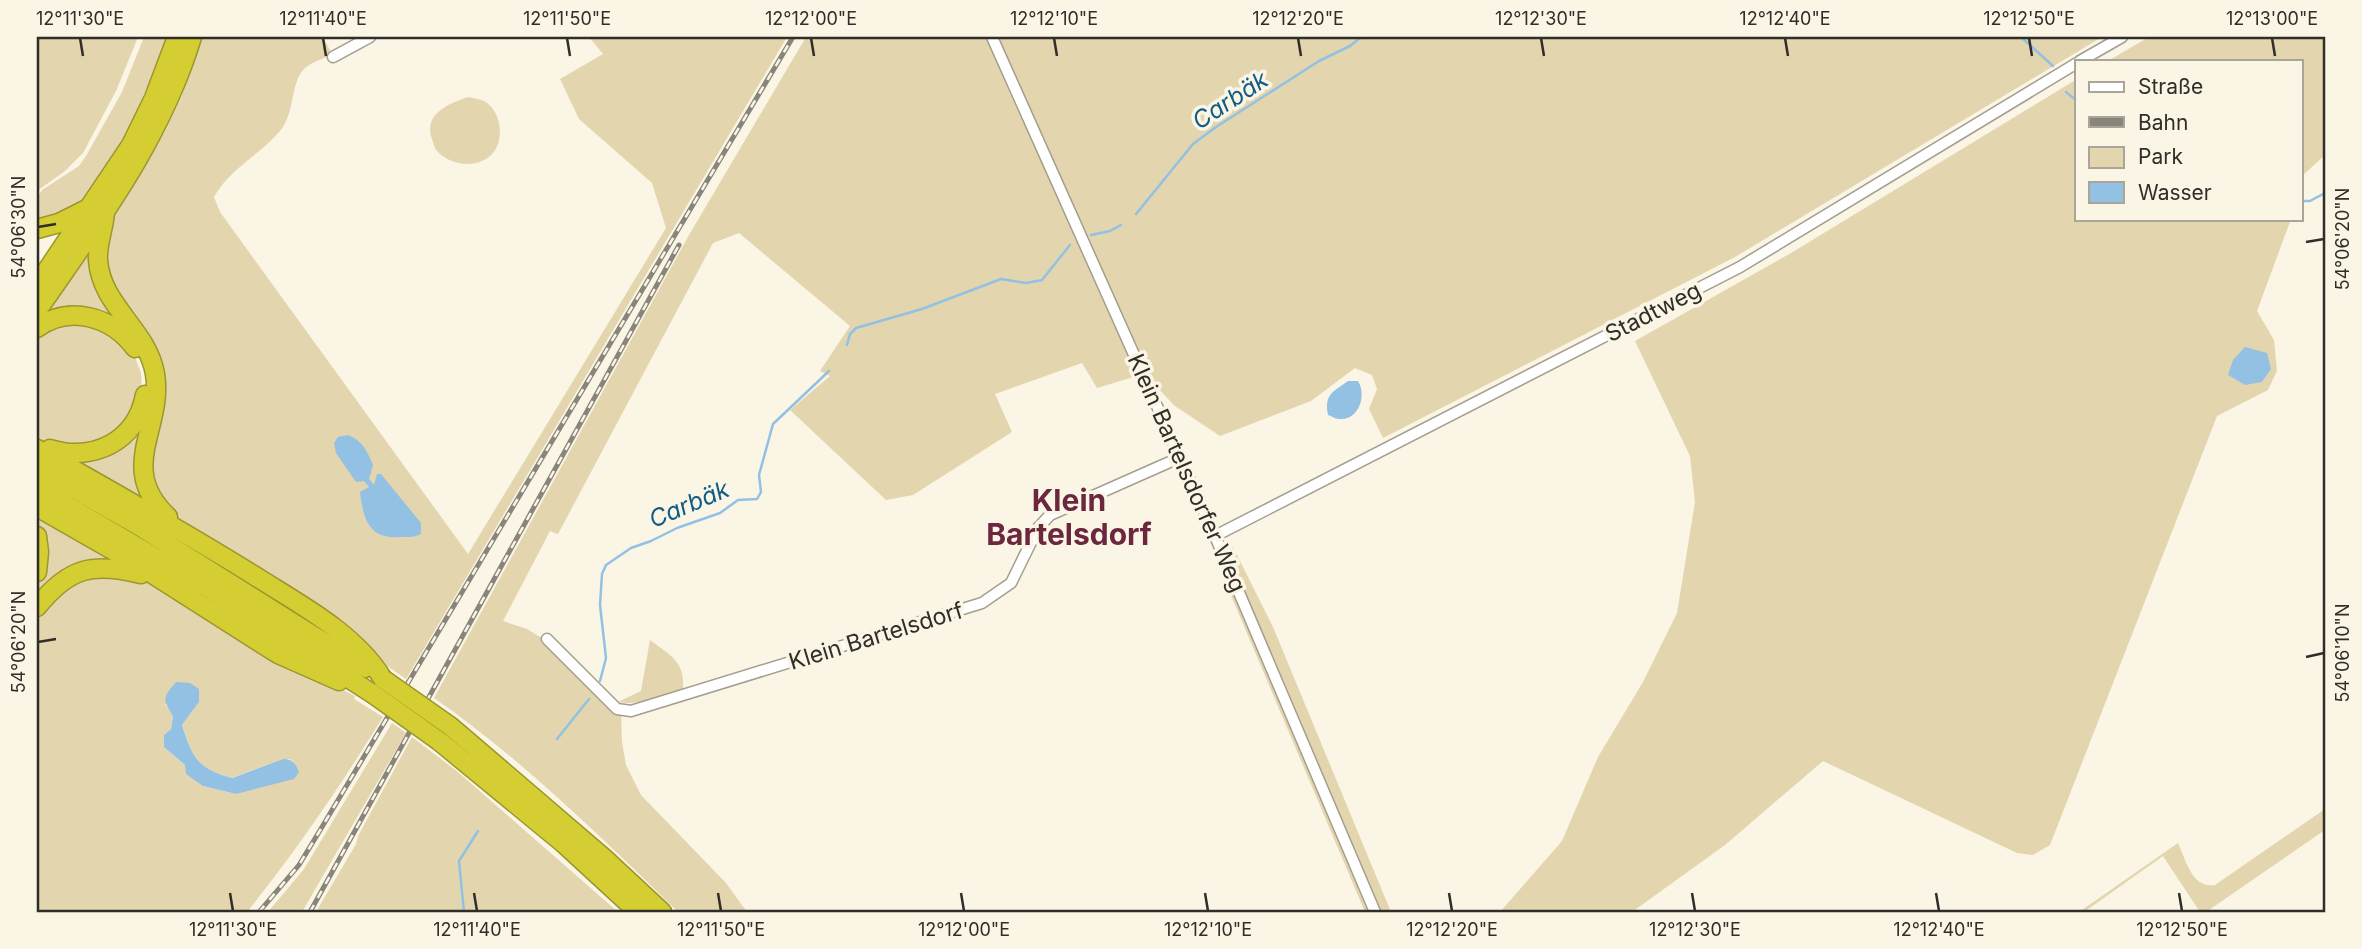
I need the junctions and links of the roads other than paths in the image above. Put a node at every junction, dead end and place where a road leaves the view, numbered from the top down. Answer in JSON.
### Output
{"nodes":[{"id":1,"x":177,"y":37,"type":"edge"},
{"id":2,"x":192,"y":37,"type":"edge"},
{"id":3,"x":370,"y":37,"type":"edge"},
{"id":4,"x":992,"y":37,"type":"edge"},
{"id":5,"x":2122,"y":37,"type":"edge"},
{"id":6,"x":333,"y":57,"type":"dead end"},
{"id":7,"x":2082,"y":60,"type":"edge"},
{"id":8,"x":2075,"y":64,"type":"edge"},
{"id":9,"x":98,"y":210,"type":"junction"},
{"id":10,"x":37,"y":229,"type":"edge"},
{"id":11,"x":37,"y":285,"type":"edge"},
{"id":12,"x":37,"y":310,"type":"edge"},
{"id":13,"x":37,"y":327,"type":"edge"},
{"id":14,"x":37,"y":448,"type":"edge"},
{"id":15,"x":1181,"y":457,"type":"junction"},
{"id":16,"x":37,"y":468,"type":"edge"},
{"id":17,"x":37,"y":488,"type":"edge"},
{"id":18,"x":37,"y":507,"type":"edge"},
{"id":19,"x":180,"y":529,"type":"junction"},
{"id":20,"x":37,"y":536,"type":"edge"},
{"id":21,"x":1215,"y":536,"type":"junction"},
{"id":22,"x":37,"y":572,"type":"edge"},
{"id":23,"x":153,"y":576,"type":"junction"},
{"id":24,"x":37,"y":607,"type":"edge"},
{"id":25,"x":547,"y":639,"type":"dead end"},
{"id":26,"x":378,"y":687,"type":"junction"},
{"id":27,"x":638,"y":912,"type":"edge"},
{"id":28,"x":662,"y":912,"type":"edge"},
{"id":29,"x":1375,"y":912,"type":"edge"}],
"edges":[{"from":1,"to":9,"type":"highway"},
{"from":2,"to":9,"type":"highway"},
{"from":3,"to":6,"type":"street"},
{"from":4,"to":15,"type":"street","name":"Klein Bartelsdorfer Weg"},
{"from":5,"to":7,"type":"street","name":"Stadtweg"},
{"from":8,"to":21,"type":"street","name":"Stadtweg"},
{"from":9,"to":10,"type":"highway"},
{"from":9,"to":11,"type":"highway"},
{"from":9,"to":12,"type":"highway"},
{"from":9,"to":19,"type":"highway"},
{"from":13,"to":14,"type":"highway"},
{"from":14,"to":19,"type":"highway"},
{"from":15,"to":21,"type":"street","name":"Klein Bartelsdorfer Weg"},
{"from":15,"to":25,"type":"street","name":"Klein Bartelsdorf"},
{"from":16,"to":26,"type":"highway"},
{"from":17,"to":26,"type":"highway"},
{"from":18,"to":23,"type":"highway"},
{"from":19,"to":26,"type":"highway"},
{"from":20,"to":22,"type":"highway"},
{"from":21,"to":29,"type":"street","name":"Klein Bartelsdorfer Weg"},
{"from":23,"to":24,"type":"highway"},
{"from":23,"to":26,"type":"highway"},
{"from":26,"to":27,"type":"highway","bridge":true},
{"from":26,"to":28,"type":"highway","bridge":true}]}
